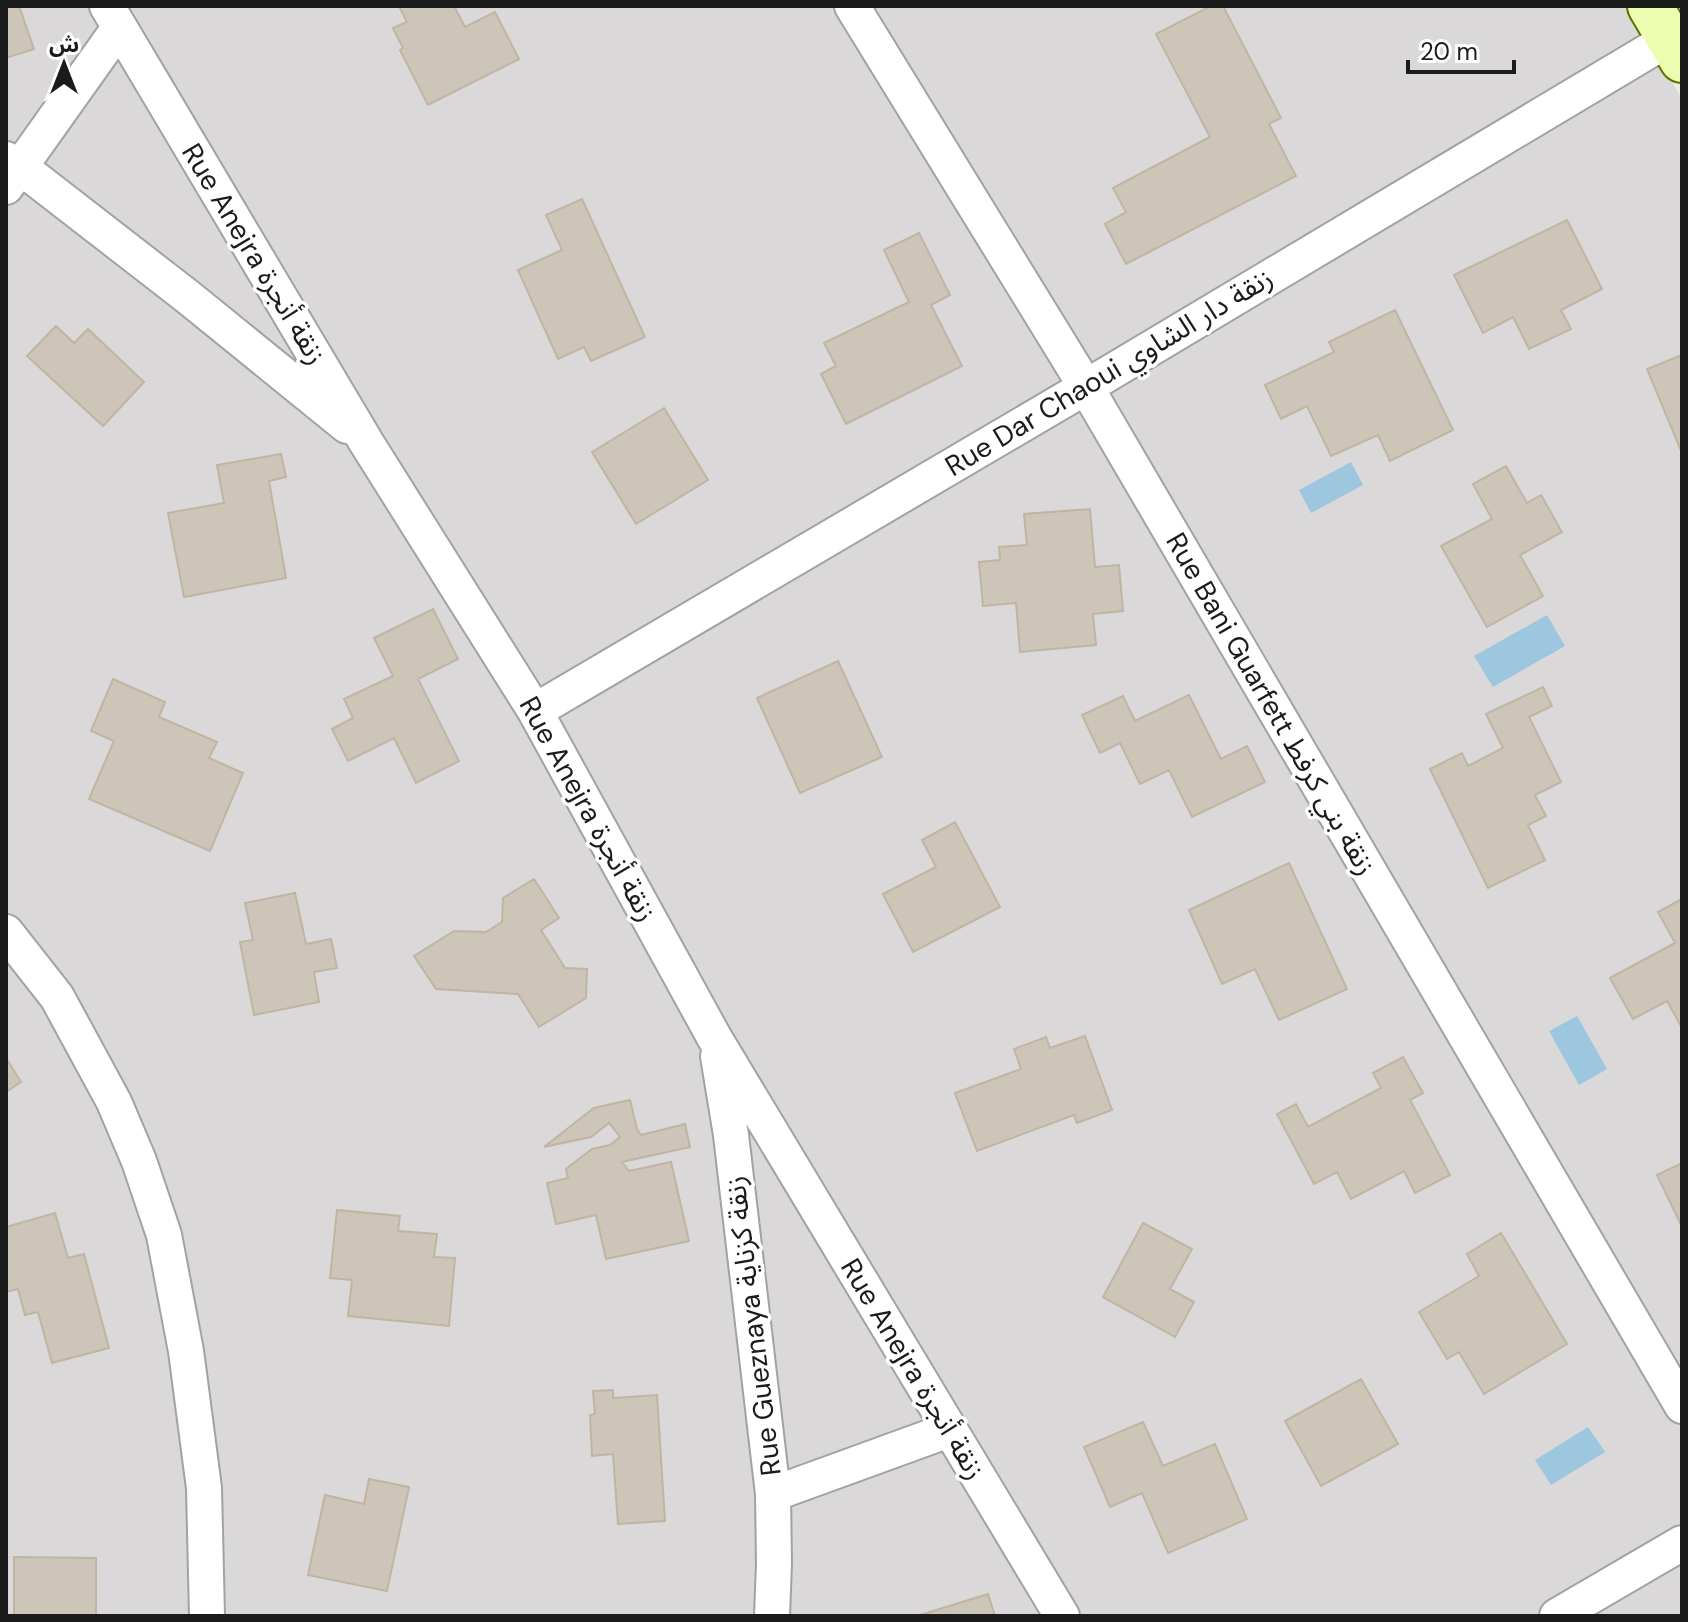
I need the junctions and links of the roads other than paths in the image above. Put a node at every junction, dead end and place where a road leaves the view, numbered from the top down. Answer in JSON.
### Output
{"nodes":[{"id":1,"x":852,"y":6,"type":"edge"},
{"id":2,"x":113,"y":17,"type":"edge"},
{"id":3,"x":1671,"y":34,"type":"edge"},
{"id":4,"x":10,"y":171,"type":"edge"},
{"id":5,"x":1086,"y":387,"type":"junction"},
{"id":6,"x":366,"y":442,"type":"junction"},
{"id":7,"x":535,"y":711,"type":"junction"},
{"id":8,"x":6,"y":932,"type":"edge"},
{"id":9,"x":714,"y":1037,"type":"junction"},
{"id":10,"x":1682,"y":1406,"type":"edge"},
{"id":11,"x":949,"y":1430,"type":"junction"},
{"id":12,"x":773,"y":1494,"type":"junction"},
{"id":13,"x":1682,"y":1543,"type":"edge"},
{"id":14,"x":207,"y":1616,"type":"edge"},
{"id":15,"x":772,"y":1616,"type":"edge"},
{"id":16,"x":1062,"y":1616,"type":"edge"},
{"id":17,"x":1557,"y":1616,"type":"edge"}],
"edges":[{"from":1,"to":5,"type":"street","name":"Rue Bani Guarfett زنقة بني كرفط"},
{"from":2,"to":4,"type":"street"},
{"from":2,"to":6,"type":"street","name":"Rue Anejra زنقة أنجرة"},
{"from":3,"to":5,"type":"street","name":"Rue Dar Chaoui زنقة دار الشاوي"},
{"from":4,"to":6,"type":"street"},
{"from":5,"to":7,"type":"street","name":"Rue Dar Chaoui زنقة دار الشاوي"},
{"from":5,"to":10,"type":"street","name":"Rue Bani Guarfett زنقة بني كرفط"},
{"from":6,"to":7,"type":"street","name":"Rue Anejra زنقة أنجرة"},
{"from":7,"to":9,"type":"street","name":"Rue Anejra زنقة أنجرة"},
{"from":8,"to":14,"type":"street"},
{"from":9,"to":11,"type":"street","name":"Rue Anejra زنقة أنجرة"},
{"from":9,"to":12,"type":"street","name":"Rue Gueznaya زنقة كزناية"},
{"from":11,"to":12,"type":"street"},
{"from":11,"to":16,"type":"street","name":"Rue Anejra زنقة أنجرة"},
{"from":12,"to":15,"type":"street","name":"Rue Gueznaya زنقة كزناية"},
{"from":13,"to":17,"type":"street"}]}
